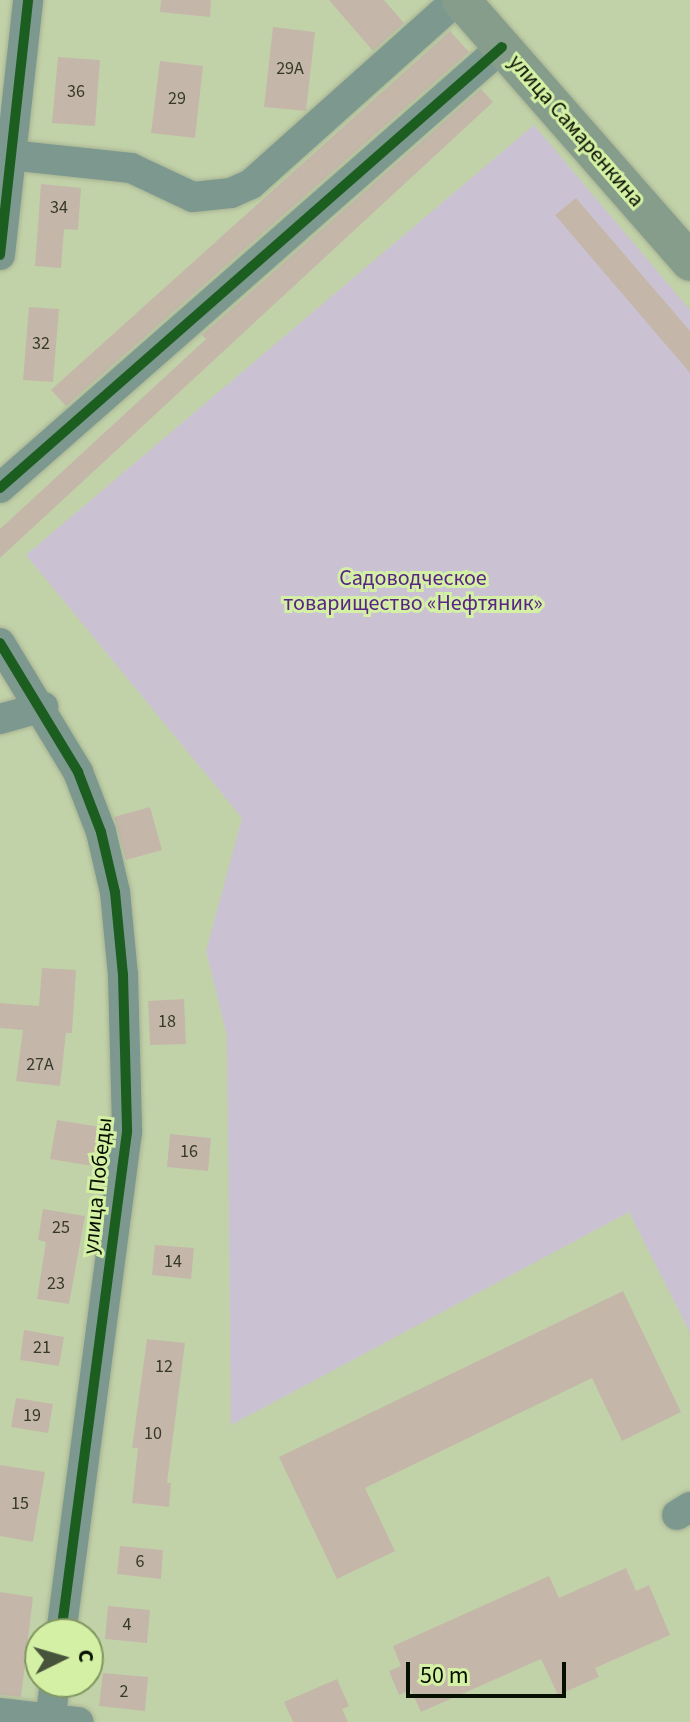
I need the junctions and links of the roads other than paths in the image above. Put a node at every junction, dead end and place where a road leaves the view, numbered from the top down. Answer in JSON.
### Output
{"nodes":[{"id":1,"x":28,"y":0,"type":"edge"},
{"id":2,"x":459,"y":0,"type":"edge"},
{"id":3,"x":502,"y":47,"type":"junction"},
{"id":4,"x":5,"y":155,"type":"edge"},
{"id":5,"x":0,"y":255,"type":"edge"},
{"id":6,"x":690,"y":262,"type":"edge"},
{"id":7,"x":0,"y":488,"type":"edge"},
{"id":8,"x":0,"y":643,"type":"edge"},
{"id":9,"x":43,"y":707,"type":"junction"},
{"id":10,"x":0,"y":719,"type":"edge"},
{"id":11,"x":63,"y":1618,"type":"edge"},
{"id":12,"x":57,"y":1698,"type":"edge"},
{"id":13,"x":0,"y":1713,"type":"edge"},
{"id":14,"x":59,"y":1721,"type":"edge"}],
"edges":[{"from":1,"to":4,"type":"street"},
{"from":2,"to":3,"type":"main road","name":"улица Самаренкина"},
{"from":2,"to":4,"type":"street"},
{"from":3,"to":6,"type":"main road","name":"улица Самаренкина"},
{"from":3,"to":7,"type":"street"},
{"from":4,"to":5,"type":"street"},
{"from":8,"to":9,"type":"street","name":"улица Победы"},
{"from":9,"to":10,"type":"street"},
{"from":9,"to":11,"type":"street","name":"улица Победы"},
{"from":12,"to":14,"type":"street"},
{"from":13,"to":14,"type":"street"}]}
